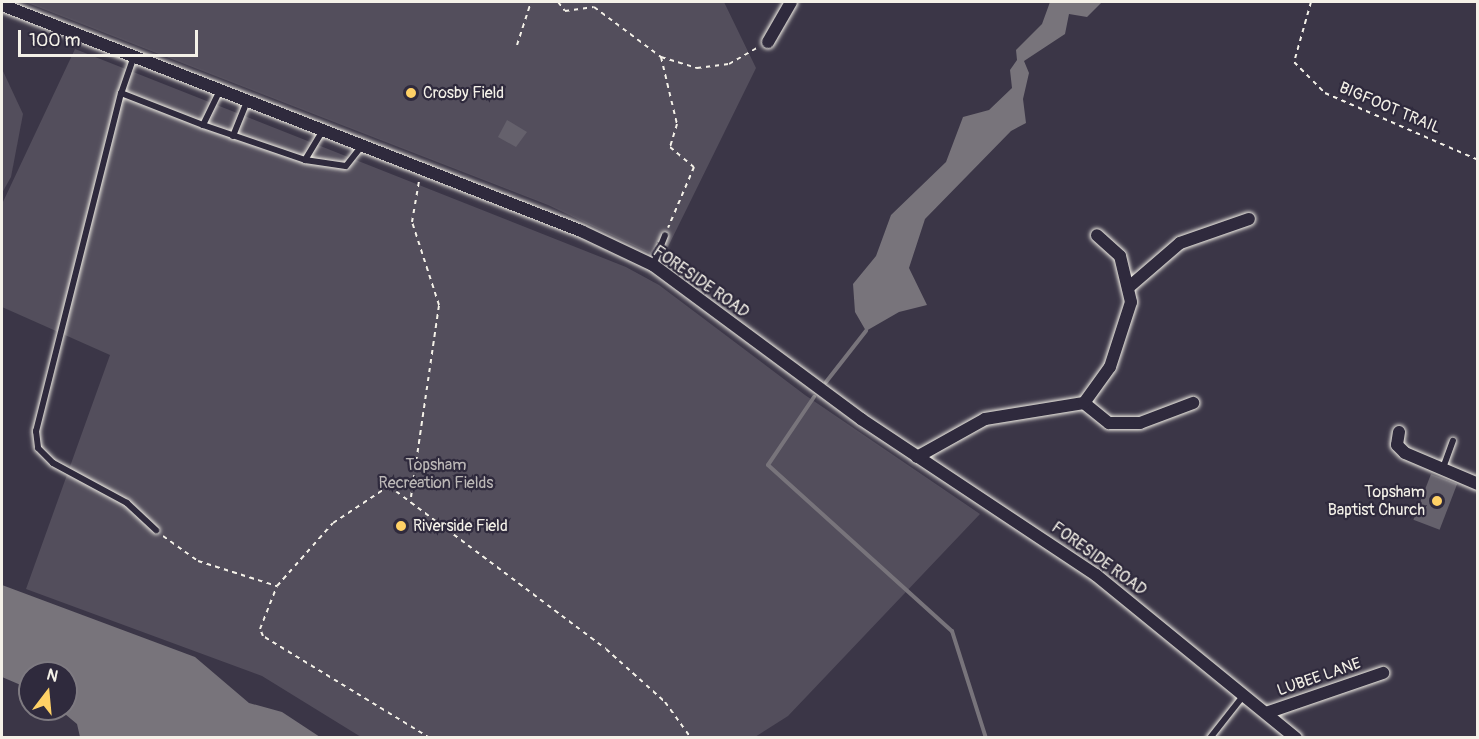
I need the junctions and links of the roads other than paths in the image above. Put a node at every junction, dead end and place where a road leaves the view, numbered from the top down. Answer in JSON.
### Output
{"nodes":[{"id":1,"x":791,"y":2,"type":"edge"},
{"id":2,"x":2,"y":5,"type":"edge"},
{"id":3,"x":768,"y":42,"type":"road end"},
{"id":4,"x":134,"y":58,"type":"junction"},
{"id":5,"x":219,"y":92,"type":"junction"},
{"id":6,"x":121,"y":93,"type":"junction"},
{"id":7,"x":246,"y":103,"type":"junction"},
{"id":8,"x":203,"y":125,"type":"junction"},
{"id":9,"x":322,"y":132,"type":"junction"},
{"id":10,"x":233,"y":136,"type":"junction"},
{"id":11,"x":361,"y":147,"type":"junction"},
{"id":12,"x":305,"y":160,"type":"junction"},
{"id":13,"x":1249,"y":219,"type":"dead end"},
{"id":14,"x":665,"y":235,"type":"road end"},
{"id":15,"x":1097,"y":235,"type":"dead end"},
{"id":16,"x":653,"y":265,"type":"junction"},
{"id":17,"x":1129,"y":287,"type":"junction"},
{"id":18,"x":1084,"y":403,"type":"junction"},
{"id":19,"x":1193,"y":403,"type":"dead end"},
{"id":20,"x":1399,"y":432,"type":"dead end"},
{"id":21,"x":1453,"y":441,"type":"dead end"},
{"id":22,"x":917,"y":457,"type":"junction"},
{"id":23,"x":1443,"y":469,"type":"junction"},
{"id":24,"x":1478,"y":484,"type":"edge"},
{"id":25,"x":156,"y":530,"type":"road end"},
{"id":26,"x":1383,"y":673,"type":"dead end"},
{"id":27,"x":1244,"y":695,"type":"junction"},
{"id":28,"x":1266,"y":713,"type":"junction"},
{"id":29,"x":1210,"y":738,"type":"edge"},
{"id":30,"x":1296,"y":738,"type":"edge"}],
"edges":[{"from":1,"to":3,"type":"street"},
{"from":2,"to":4,"type":"street","name":"FORESIDE ROAD"},
{"from":4,"to":5,"type":"street","name":"FORESIDE ROAD"},
{"from":4,"to":6,"type":"lane"},
{"from":5,"to":7,"type":"street","name":"FORESIDE ROAD"},
{"from":5,"to":8,"type":"lane"},
{"from":6,"to":8,"type":"lane"},
{"from":6,"to":25,"type":"lane"},
{"from":7,"to":9,"type":"street","name":"FORESIDE ROAD"},
{"from":7,"to":10,"type":"lane"},
{"from":8,"to":10,"type":"lane"},
{"from":9,"to":11,"type":"street","name":"FORESIDE ROAD"},
{"from":9,"to":12,"type":"lane"},
{"from":10,"to":12,"type":"lane"},
{"from":11,"to":12,"type":"lane"},
{"from":11,"to":16,"type":"street","name":"FORESIDE ROAD"},
{"from":13,"to":17,"type":"street"},
{"from":14,"to":16,"type":"lane"},
{"from":15,"to":17,"type":"street"},
{"from":16,"to":22,"type":"street","name":"FORESIDE ROAD"},
{"from":17,"to":18,"type":"street"},
{"from":18,"to":19,"type":"street"},
{"from":18,"to":22,"type":"street"},
{"from":20,"to":23,"type":"street"},
{"from":21,"to":23,"type":"lane"},
{"from":22,"to":27,"type":"street","name":"FORESIDE ROAD"},
{"from":23,"to":24,"type":"street"},
{"from":26,"to":28,"type":"street","name":"LUBEE LANE"},
{"from":27,"to":28,"type":"street","name":"FORESIDE ROAD"},
{"from":27,"to":29,"type":"lane"},
{"from":28,"to":30,"type":"street","name":"FORESIDE ROAD"}]}
